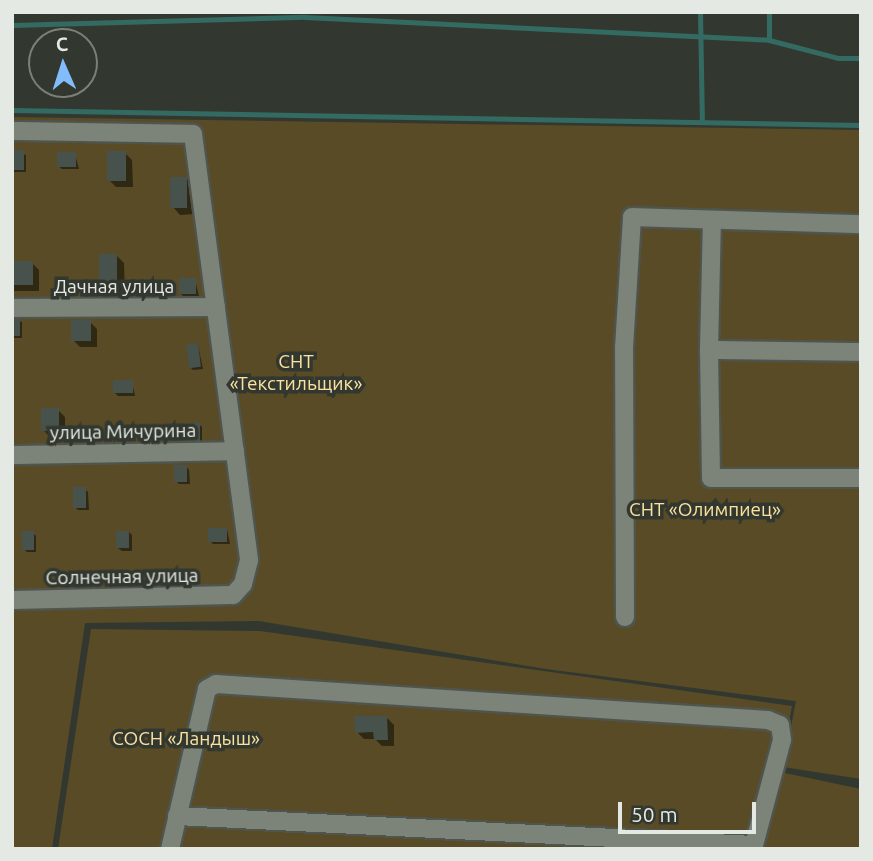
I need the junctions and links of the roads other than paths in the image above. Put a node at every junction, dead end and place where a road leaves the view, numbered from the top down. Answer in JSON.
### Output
{"nodes":[{"id":1,"x":12,"y":131,"type":"edge"},
{"id":2,"x":712,"y":221,"type":"junction"},
{"id":3,"x":861,"y":224,"type":"edge"},
{"id":4,"x":216,"y":307,"type":"junction"},
{"id":5,"x":12,"y":308,"type":"edge"},
{"id":6,"x":709,"y":350,"type":"junction"},
{"id":7,"x":861,"y":352,"type":"edge"},
{"id":8,"x":235,"y":451,"type":"junction"},
{"id":9,"x":12,"y":455,"type":"edge"},
{"id":10,"x":861,"y":478,"type":"edge"},
{"id":11,"x":12,"y":600,"type":"edge"},
{"id":12,"x":625,"y":617,"type":"dead end"},
{"id":13,"x":177,"y":816,"type":"junction"},
{"id":14,"x":753,"y":847,"type":"edge"},
{"id":15,"x":170,"y":849,"type":"edge"}],
"edges":[{"from":1,"to":4,"type":"street"},
{"from":2,"to":3,"type":"street"},
{"from":2,"to":6,"type":"street"},
{"from":2,"to":12,"type":"street"},
{"from":4,"to":5,"type":"street","name":"Дачная улица"},
{"from":4,"to":8,"type":"street"},
{"from":6,"to":7,"type":"street"},
{"from":6,"to":10,"type":"street"},
{"from":8,"to":9,"type":"street","name":"улица Мичурина"},
{"from":8,"to":11,"type":"street","name":"Солнечная улица"},
{"from":13,"to":14,"type":"street"},
{"from":13,"to":14,"type":"street"},
{"from":13,"to":15,"type":"street"}]}
